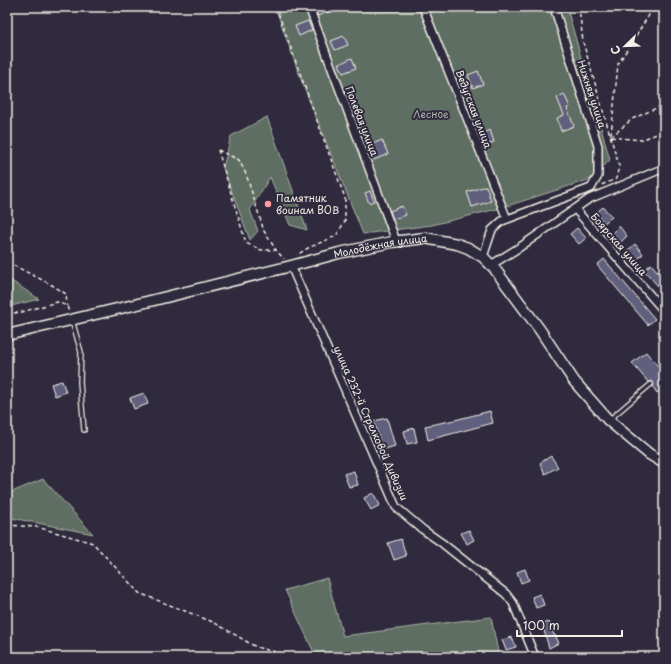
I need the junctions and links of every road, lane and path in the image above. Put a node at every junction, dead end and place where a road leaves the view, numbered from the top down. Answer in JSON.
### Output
{"nodes":[{"id":1,"x":276,"y":7,"type":"edge"},
{"id":2,"x":309,"y":7,"type":"edge"},
{"id":3,"x":423,"y":7,"type":"edge"},
{"id":4,"x":554,"y":7,"type":"edge"},
{"id":5,"x":579,"y":7,"type":"edge"},
{"id":6,"x":654,"y":7,"type":"edge"},
{"id":7,"x":664,"y":107,"type":"edge"},
{"id":8,"x":664,"y":131,"type":"edge"},
{"id":9,"x":611,"y":137,"type":"junction"},
{"id":10,"x":661,"y":169,"type":"edge"},
{"id":11,"x":664,"y":176,"type":"edge"},
{"id":12,"x":591,"y":188,"type":"junction"},
{"id":13,"x":575,"y":209,"type":"junction"},
{"id":14,"x":507,"y":219,"type":"junction"},
{"id":15,"x":396,"y":241,"type":"junction"},
{"id":16,"x":276,"y":250,"type":"junction"},
{"id":17,"x":483,"y":257,"type":"junction"},
{"id":18,"x":7,"y":262,"type":"edge"},
{"id":19,"x":491,"y":265,"type":"junction"},
{"id":20,"x":291,"y":266,"type":"junction"},
{"id":21,"x":67,"y":306,"type":"junction"},
{"id":22,"x":664,"y":311,"type":"edge"},
{"id":23,"x":7,"y":314,"type":"edge"},
{"id":24,"x":72,"y":319,"type":"junction"},
{"id":25,"x":7,"y":335,"type":"edge"},
{"id":26,"x":651,"y":384,"type":"dead end"},
{"id":27,"x":608,"y":420,"type":"junction"},
{"id":28,"x":84,"y":430,"type":"dead end"},
{"id":29,"x":664,"y":463,"type":"edge"},
{"id":30,"x":7,"y":525,"type":"edge"},
{"id":31,"x":293,"y":657,"type":"edge"},
{"id":32,"x":535,"y":657,"type":"edge"}],
"edges":[{"from":1,"to":20,"type":"path"},
{"from":2,"to":15,"type":"street","name":"Полевая улица"},
{"from":3,"to":14,"type":"street","name":"Ведугская улица"},
{"from":4,"to":12,"type":"street","name":"Нижняя улица"},
{"from":5,"to":9,"type":"path"},
{"from":6,"to":9,"type":"path"},
{"from":7,"to":9,"type":"path"},
{"from":8,"to":9,"type":"path"},
{"from":9,"to":12,"type":"path"},
{"from":10,"to":11,"type":"street"},
{"from":10,"to":13,"type":"street"},
{"from":12,"to":14,"type":"street"},
{"from":13,"to":19,"type":"street"},
{"from":13,"to":22,"type":"street","name":"Боярская улица"},
{"from":14,"to":17,"type":"street"},
{"from":15,"to":17,"type":"main road","name":"Молодёжная улица"},
{"from":15,"to":20,"type":"main road","name":"Молодёжная улица"},
{"from":16,"to":16,"type":"path"},
{"from":16,"to":20,"type":"path"},
{"from":17,"to":19,"type":"main road","name":"Молодёжная улица"},
{"from":18,"to":21,"type":"path"},
{"from":19,"to":27,"type":"main road","name":"Молодёжная улица"},
{"from":20,"to":24,"type":"main road","name":"Молодёжная улица"},
{"from":20,"to":32,"type":"street","name":"улица 232-й Стрелковой Дивизии"},
{"from":21,"to":23,"type":"path"},
{"from":21,"to":24,"type":"path"},
{"from":24,"to":25,"type":"main road","name":"Молодёжная улица"},
{"from":24,"to":28,"type":"lane"},
{"from":26,"to":27,"type":"lane"},
{"from":27,"to":29,"type":"main road","name":"Молодёжная улица"},
{"from":30,"to":31,"type":"path"}]}
